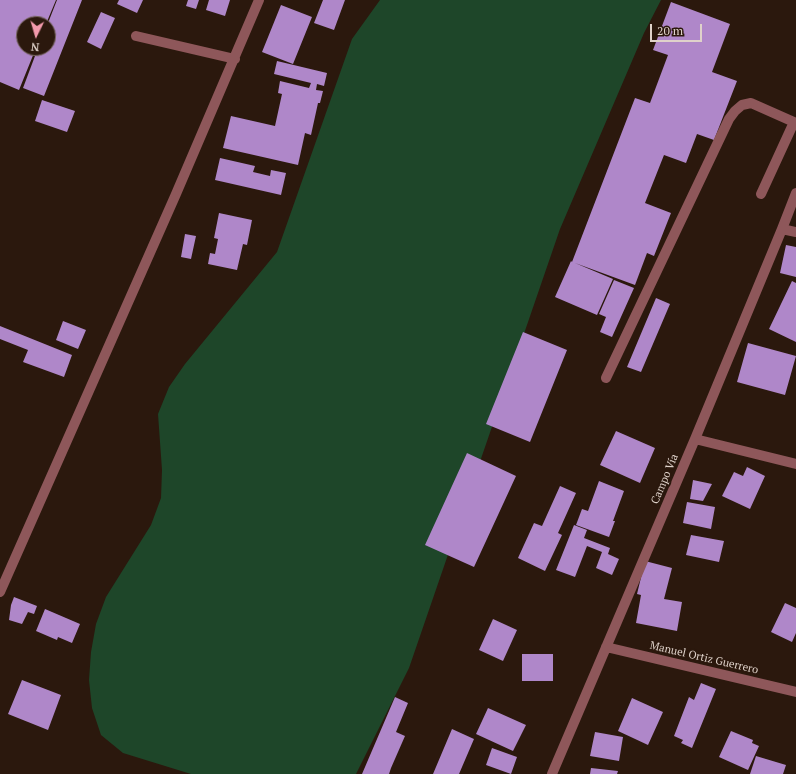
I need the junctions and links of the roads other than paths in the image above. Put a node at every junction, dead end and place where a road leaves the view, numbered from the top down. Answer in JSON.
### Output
{"nodes":[{"id":1,"x":259,"y":0,"type":"edge"},
{"id":2,"x":136,"y":36,"type":"dead end"},
{"id":3,"x":234,"y":59,"type":"junction"},
{"id":4,"x":795,"y":122,"type":"edge"},
{"id":5,"x":796,"y":193,"type":"edge"},
{"id":6,"x":761,"y":194,"type":"dead end"},
{"id":7,"x":782,"y":229,"type":"junction"},
{"id":8,"x":796,"y":232,"type":"edge"},
{"id":9,"x":606,"y":378,"type":"dead end"},
{"id":10,"x":695,"y":439,"type":"junction"},
{"id":11,"x":796,"y":464,"type":"edge"},
{"id":12,"x":0,"y":592,"type":"edge"},
{"id":13,"x":606,"y":647,"type":"junction"},
{"id":14,"x":796,"y":692,"type":"edge"},
{"id":15,"x":552,"y":774,"type":"edge"}],
"edges":[{"from":1,"to":3,"type":"street"},
{"from":2,"to":3,"type":"street"},
{"from":3,"to":12,"type":"street"},
{"from":4,"to":6,"type":"street"},
{"from":4,"to":9,"type":"street"},
{"from":5,"to":7,"type":"street","name":"Campo Vía"},
{"from":7,"to":8,"type":"street"},
{"from":7,"to":10,"type":"street","name":"Campo Vía"},
{"from":10,"to":11,"type":"street"},
{"from":10,"to":13,"type":"street","name":"Campo Vía"},
{"from":13,"to":14,"type":"street","name":"Manuel Ortiz Guerrero"},
{"from":13,"to":15,"type":"street","name":"Campo Vía"}]}
